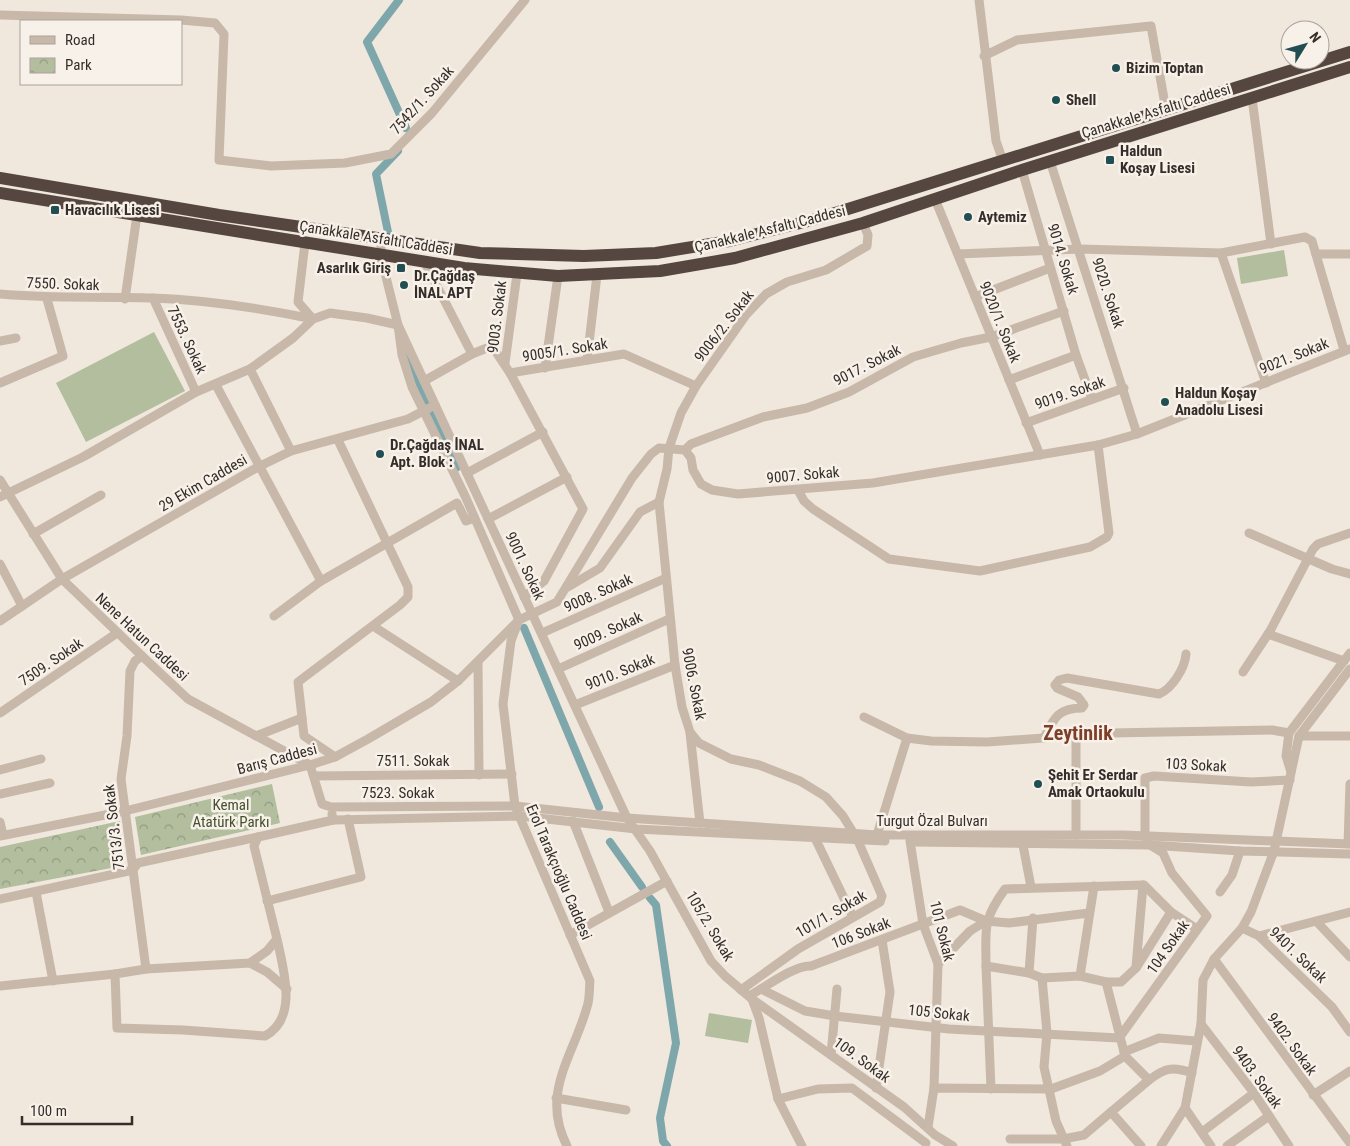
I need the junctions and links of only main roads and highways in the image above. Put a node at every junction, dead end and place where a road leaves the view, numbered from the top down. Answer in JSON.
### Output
{"nodes":[{"id":1,"x":1350,"y":52,"type":"edge"},
{"id":2,"x":1350,"y":67,"type":"edge"},
{"id":3,"x":0,"y":178,"type":"edge"},
{"id":4,"x":0,"y":193,"type":"edge"}],
"edges":[{"from":1,"to":3,"type":"highway","name":"Çanakkale Asfaltı Caddesi"},
{"from":2,"to":4,"type":"highway","name":"Çanakkale Asfaltı Caddesi"}]}
